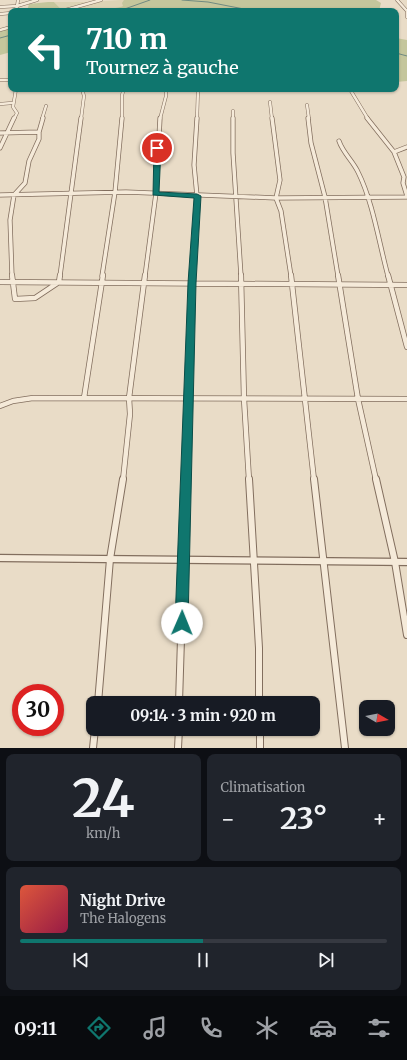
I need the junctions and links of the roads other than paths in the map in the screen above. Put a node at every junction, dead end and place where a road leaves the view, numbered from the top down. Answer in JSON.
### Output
{"nodes":[{"id":1,"x":18,"y":0,"type":"edge"},
{"id":2,"x":37,"y":0,"type":"edge"},
{"id":3,"x":101,"y":0,"type":"edge"},
{"id":4,"x":397,"y":0,"type":"edge"},
{"id":5,"x":17,"y":6,"type":"junction"},
{"id":6,"x":0,"y":7,"type":"edge"},
{"id":7,"x":73,"y":8,"type":"edge"},
{"id":8,"x":407,"y":18,"type":"edge"},
{"id":9,"x":15,"y":92,"type":"edge"},
{"id":10,"x":83,"y":92,"type":"edge"},
{"id":11,"x":123,"y":92,"type":"edge"},
{"id":12,"x":166,"y":92,"type":"edge"},
{"id":13,"x":198,"y":92,"type":"edge"},
{"id":14,"x":352,"y":92,"type":"edge"},
{"id":15,"x":270,"y":102,"type":"dead end"},
{"id":16,"x":0,"y":104,"type":"edge"},
{"id":17,"x":12,"y":104,"type":"junction"},
{"id":18,"x":307,"y":105,"type":"dead end"},
{"id":19,"x":46,"y":106,"type":"dead end"},
{"id":20,"x":232,"y":111,"type":"dead end"},
{"id":21,"x":39,"y":132,"type":"junction"},
{"id":22,"x":0,"y":133,"type":"edge"},
{"id":23,"x":6,"y":133,"type":"junction"},
{"id":24,"x":339,"y":141,"type":"dead end"},
{"id":25,"x":407,"y":147,"type":"edge"},
{"id":26,"x":0,"y":148,"type":"edge"},
{"id":27,"x":394,"y":152,"type":"junction"},
{"id":28,"x":115,"y":192,"type":"junction"},
{"id":29,"x":72,"y":194,"type":"junction"},
{"id":30,"x":156,"y":194,"type":"junction"},
{"id":31,"x":0,"y":195,"type":"edge"},
{"id":32,"x":14,"y":195,"type":"junction"},
{"id":33,"x":197,"y":196,"type":"junction"},
{"id":34,"x":367,"y":196,"type":"junction"},
{"id":35,"x":407,"y":196,"type":"edge"},
{"id":36,"x":236,"y":197,"type":"junction"},
{"id":37,"x":325,"y":197,"type":"junction"},
{"id":38,"x":276,"y":198,"type":"junction"},
{"id":39,"x":0,"y":282,"type":"edge"},
{"id":40,"x":12,"y":282,"type":"junction"},
{"id":41,"x":59,"y":282,"type":"junction"},
{"id":42,"x":101,"y":282,"type":"junction"},
{"id":43,"x":144,"y":282,"type":"junction"},
{"id":44,"x":192,"y":283,"type":"junction"},
{"id":45,"x":242,"y":283,"type":"junction"},
{"id":46,"x":292,"y":284,"type":"junction"},
{"id":47,"x":340,"y":284,"type":"junction"},
{"id":48,"x":390,"y":285,"type":"junction"},
{"id":49,"x":407,"y":285,"type":"edge"},
{"id":50,"x":407,"y":347,"type":"edge"},
{"id":51,"x":84,"y":398,"type":"junction"},
{"id":52,"x":129,"y":398,"type":"junction"},
{"id":53,"x":189,"y":398,"type":"junction"},
{"id":54,"x":244,"y":399,"type":"junction"},
{"id":55,"x":305,"y":399,"type":"junction"},
{"id":56,"x":358,"y":399,"type":"junction"},
{"id":57,"x":407,"y":399,"type":"edge"},
{"id":58,"x":0,"y":406,"type":"edge"},
{"id":59,"x":0,"y":558,"type":"edge"},
{"id":60,"x":110,"y":559,"type":"junction"},
{"id":61,"x":183,"y":560,"type":"junction"},
{"id":62,"x":254,"y":560,"type":"junction"},
{"id":63,"x":323,"y":561,"type":"junction"},
{"id":64,"x":395,"y":562,"type":"junction"},
{"id":65,"x":407,"y":562,"type":"edge"},
{"id":66,"x":407,"y":635,"type":"edge"},
{"id":67,"x":99,"y":696,"type":"edge"},
{"id":68,"x":179,"y":696,"type":"edge"},
{"id":69,"x":259,"y":696,"type":"edge"},
{"id":70,"x":94,"y":736,"type":"edge"},
{"id":71,"x":179,"y":736,"type":"edge"},
{"id":72,"x":260,"y":736,"type":"edge"},
{"id":73,"x":93,"y":748,"type":"edge"},
{"id":74,"x":178,"y":748,"type":"edge"},
{"id":75,"x":260,"y":748,"type":"edge"},
{"id":76,"x":345,"y":748,"type":"edge"}],
"edges":[{"from":1,"to":5,"type":"street"},
{"from":2,"to":5,"type":"street"},
{"from":3,"to":7,"type":"street"},
{"from":4,"to":8,"type":"street"},
{"from":5,"to":6,"type":"street"},
{"from":9,"to":17,"type":"street"},
{"from":10,"to":29,"type":"street"},
{"from":11,"to":28,"type":"street"},
{"from":12,"to":30,"type":"street"},
{"from":13,"to":33,"type":"street"},
{"from":14,"to":27,"type":"street"},
{"from":15,"to":38,"type":"street"},
{"from":16,"to":17,"type":"street"},
{"from":17,"to":23,"type":"street"},
{"from":18,"to":37,"type":"street"},
{"from":19,"to":21,"type":"street"},
{"from":20,"to":36,"type":"street"},
{"from":21,"to":23,"type":"street"},
{"from":21,"to":32,"type":"street"},
{"from":22,"to":23,"type":"street"},
{"from":23,"to":26,"type":"street"},
{"from":24,"to":34,"type":"street"},
{"from":25,"to":27,"type":"street"},
{"from":27,"to":35,"type":"street"},
{"from":28,"to":29,"type":"street"},
{"from":28,"to":30,"type":"street"},
{"from":28,"to":42,"type":"street"},
{"from":29,"to":32,"type":"street"},
{"from":29,"to":41,"type":"street"},
{"from":30,"to":33,"type":"street"},
{"from":30,"to":43,"type":"street"},
{"from":31,"to":32,"type":"street"},
{"from":32,"to":40,"type":"street"},
{"from":33,"to":36,"type":"street"},
{"from":33,"to":44,"type":"street"},
{"from":34,"to":35,"type":"street"},
{"from":34,"to":37,"type":"street"},
{"from":34,"to":48,"type":"street"},
{"from":36,"to":38,"type":"street"},
{"from":36,"to":45,"type":"street"},
{"from":37,"to":38,"type":"street"},
{"from":37,"to":47,"type":"street"},
{"from":38,"to":46,"type":"street"},
{"from":39,"to":40,"type":"street"},
{"from":40,"to":41,"type":"street"},
{"from":40,"to":41,"type":"street"},
{"from":41,"to":42,"type":"street"},
{"from":42,"to":43,"type":"street"},
{"from":42,"to":51,"type":"street"},
{"from":43,"to":44,"type":"street"},
{"from":43,"to":52,"type":"street"},
{"from":44,"to":45,"type":"street"},
{"from":44,"to":53,"type":"street"},
{"from":45,"to":46,"type":"street"},
{"from":45,"to":54,"type":"street"},
{"from":46,"to":47,"type":"street"},
{"from":46,"to":55,"type":"street"},
{"from":47,"to":48,"type":"street"},
{"from":47,"to":56,"type":"street"},
{"from":48,"to":49,"type":"street"},
{"from":48,"to":50,"type":"street"},
{"from":51,"to":52,"type":"street"},
{"from":51,"to":58,"type":"street"},
{"from":52,"to":53,"type":"street"},
{"from":52,"to":60,"type":"street"},
{"from":53,"to":54,"type":"street"},
{"from":53,"to":61,"type":"street"},
{"from":54,"to":55,"type":"street"},
{"from":54,"to":62,"type":"street"},
{"from":55,"to":56,"type":"street"},
{"from":55,"to":63,"type":"street"},
{"from":56,"to":57,"type":"street"},
{"from":56,"to":64,"type":"street"},
{"from":59,"to":60,"type":"street"},
{"from":60,"to":61,"type":"street"},
{"from":60,"to":67,"type":"street"},
{"from":61,"to":62,"type":"street"},
{"from":61,"to":68,"type":"street"},
{"from":62,"to":63,"type":"street"},
{"from":62,"to":69,"type":"street"},
{"from":63,"to":64,"type":"street"},
{"from":63,"to":76,"type":"street"},
{"from":64,"to":65,"type":"street"},
{"from":64,"to":66,"type":"street"},
{"from":70,"to":73,"type":"street"},
{"from":71,"to":74,"type":"street"},
{"from":72,"to":75,"type":"street"}]}
